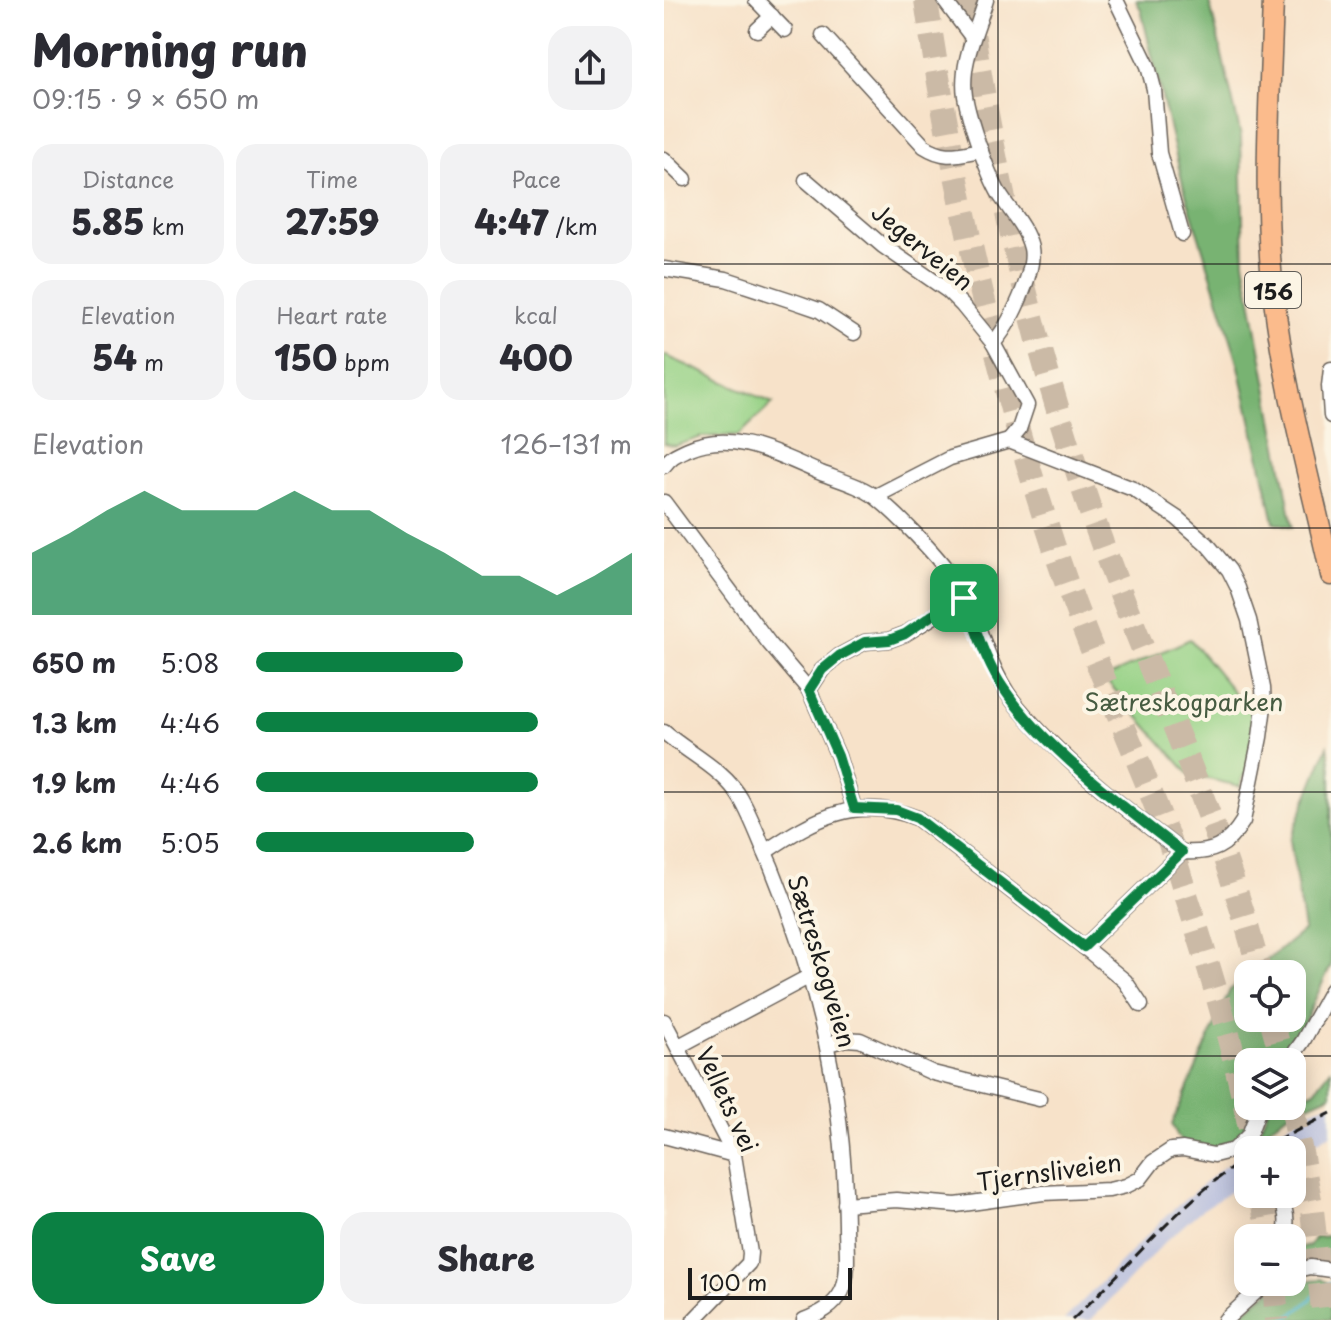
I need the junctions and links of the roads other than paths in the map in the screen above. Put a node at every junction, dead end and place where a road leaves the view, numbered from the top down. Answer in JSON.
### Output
{"nodes":[{"id":1,"x":756,"y":0,"type":"edge"},
{"id":2,"x":944,"y":0,"type":"edge"},
{"id":3,"x":986,"y":0,"type":"edge"},
{"id":4,"x":1116,"y":0,"type":"edge"},
{"id":5,"x":1273,"y":0,"type":"edge"},
{"id":6,"x":772,"y":16,"type":"junction"},
{"id":7,"x":757,"y":30,"type":"dead end"},
{"id":8,"x":785,"y":30,"type":"dead end"},
{"id":9,"x":823,"y":35,"type":"dead end"},
{"id":10,"x":972,"y":37,"type":"junction"},
{"id":11,"x":981,"y":150,"type":"junction"},
{"id":12,"x":664,"y":159,"type":"edge"},
{"id":13,"x":685,"y":179,"type":"dead end"},
{"id":14,"x":806,"y":180,"type":"dead end"},
{"id":15,"x":1182,"y":234,"type":"dead end"},
{"id":16,"x":664,"y":269,"type":"edge"},
{"id":17,"x":854,"y":333,"type":"dead end"},
{"id":18,"x":993,"y":343,"type":"junction"},
{"id":19,"x":1331,"y":369,"type":"edge"},
{"id":20,"x":1331,"y":416,"type":"edge"},
{"id":21,"x":1009,"y":441,"type":"junction"},
{"id":22,"x":667,"y":458,"type":"edge"},
{"id":23,"x":876,"y":496,"type":"junction"},
{"id":24,"x":664,"y":502,"type":"edge"},
{"id":25,"x":1331,"y":575,"type":"edge"},
{"id":26,"x":964,"y":598,"type":"junction"},
{"id":27,"x":809,"y":690,"type":"junction"},
{"id":28,"x":664,"y":732,"type":"edge"},
{"id":29,"x":854,"y":808,"type":"junction"},
{"id":30,"x":765,"y":852,"type":"junction"},
{"id":31,"x":1182,"y":852,"type":"junction"},
{"id":32,"x":1084,"y":947,"type":"junction"},
{"id":33,"x":810,"y":976,"type":"junction"},
{"id":34,"x":1331,"y":990,"type":"edge"},
{"id":35,"x":1141,"y":1005,"type":"dead end"},
{"id":36,"x":664,"y":1021,"type":"edge"},
{"id":37,"x":828,"y":1044,"type":"junction"},
{"id":38,"x":679,"y":1046,"type":"junction"},
{"id":39,"x":1298,"y":1048,"type":"edge"},
{"id":40,"x":1039,"y":1099,"type":"dead end"},
{"id":41,"x":664,"y":1136,"type":"edge"},
{"id":42,"x":1234,"y":1150,"type":"edge"},
{"id":43,"x":734,"y":1155,"type":"junction"},
{"id":44,"x":845,"y":1204,"type":"junction"},
{"id":45,"x":1306,"y":1268,"type":"edge"},
{"id":46,"x":1331,"y":1270,"type":"edge"},
{"id":47,"x":1252,"y":1296,"type":"edge"},
{"id":48,"x":694,"y":1320,"type":"edge"},
{"id":49,"x":804,"y":1320,"type":"edge"},
{"id":50,"x":1225,"y":1320,"type":"edge"}],
"edges":[{"from":1,"to":6,"type":"street"},
{"from":2,"to":10,"type":"street"},
{"from":3,"to":10,"type":"street"},
{"from":4,"to":15,"type":"street"},
{"from":5,"to":25,"type":"main road","number":"156"},
{"from":6,"to":7,"type":"street"},
{"from":6,"to":8,"type":"street"},
{"from":9,"to":11,"type":"street"},
{"from":10,"to":11,"type":"street"},
{"from":11,"to":18,"type":"street"},
{"from":12,"to":13,"type":"street"},
{"from":14,"to":18,"type":"street","name":"Jegerveien"},
{"from":16,"to":17,"type":"street"},
{"from":18,"to":21,"type":"street","name":"Jegerveien"},
{"from":19,"to":20,"type":"street"},
{"from":21,"to":23,"type":"street"},
{"from":21,"to":31,"type":"street"},
{"from":22,"to":23,"type":"street"},
{"from":23,"to":26,"type":"street"},
{"from":24,"to":27,"type":"street"},
{"from":26,"to":27,"type":"street"},
{"from":26,"to":31,"type":"street"},
{"from":27,"to":29,"type":"street"},
{"from":28,"to":30,"type":"street","name":"Sætreskogveien"},
{"from":29,"to":30,"type":"street"},
{"from":29,"to":32,"type":"street"},
{"from":30,"to":33,"type":"street","name":"Sætreskogveien"},
{"from":31,"to":32,"type":"street"},
{"from":32,"to":35,"type":"street"},
{"from":33,"to":37,"type":"street","name":"Sætreskogveien"},
{"from":33,"to":38,"type":"street"},
{"from":34,"to":39,"type":"street"},
{"from":36,"to":38,"type":"street","name":"Vellets vei"},
{"from":37,"to":40,"type":"street"},
{"from":37,"to":44,"type":"street","name":"Sætreskogveien"},
{"from":38,"to":43,"type":"street","name":"Vellets vei"},
{"from":41,"to":43,"type":"street"},
{"from":42,"to":44,"type":"street","name":"Tjernsliveien"},
{"from":43,"to":48,"type":"street","name":"Vellets vei"},
{"from":44,"to":49,"type":"street","name":"Sætreskogveien"},
{"from":45,"to":46,"type":"street"},
{"from":47,"to":50,"type":"street"}]}
